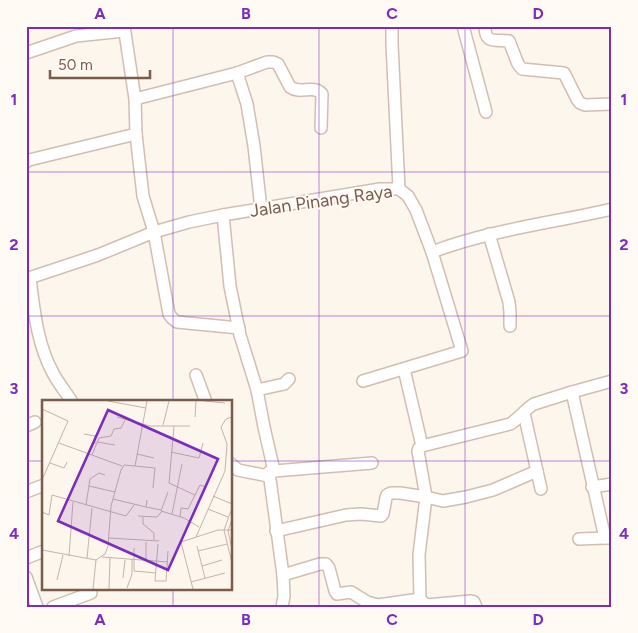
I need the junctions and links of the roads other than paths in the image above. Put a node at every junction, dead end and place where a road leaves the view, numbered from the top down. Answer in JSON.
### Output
{"nodes":[{"id":1,"x":392,"y":26,"type":"edge"},
{"id":2,"x":463,"y":26,"type":"edge"},
{"id":3,"x":485,"y":26,"type":"edge"},
{"id":4,"x":124,"y":29,"type":"edge"},
{"id":5,"x":26,"y":52,"type":"edge"},
{"id":6,"x":237,"y":72,"type":"junction"},
{"id":7,"x":135,"y":99,"type":"junction"},
{"id":8,"x":612,"y":104,"type":"edge"},
{"id":9,"x":486,"y":112,"type":"dead end"},
{"id":10,"x":321,"y":128,"type":"dead end"},
{"id":11,"x":136,"y":134,"type":"junction"},
{"id":12,"x":26,"y":162,"type":"edge"},
{"id":13,"x":399,"y":189,"type":"junction"},
{"id":14,"x":260,"y":209,"type":"junction"},
{"id":15,"x":612,"y":209,"type":"edge"},
{"id":16,"x":223,"y":215,"type":"junction"},
{"id":17,"x":154,"y":232,"type":"junction"},
{"id":18,"x":488,"y":234,"type":"junction"},
{"id":19,"x":432,"y":252,"type":"junction"},
{"id":20,"x":28,"y":279,"type":"edge"},
{"id":21,"x":510,"y":326,"type":"dead end"},
{"id":22,"x":239,"y":328,"type":"junction"},
{"id":23,"x":404,"y":369,"type":"junction"},
{"id":24,"x":196,"y":374,"type":"dead end"},
{"id":25,"x":290,"y":379,"type":"dead end"},
{"id":26,"x":363,"y":381,"type":"dead end"},
{"id":27,"x":612,"y":381,"type":"edge"},
{"id":28,"x":257,"y":390,"type":"junction"},
{"id":29,"x":572,"y":392,"type":"junction"},
{"id":30,"x":71,"y":400,"type":"edge"},
{"id":31,"x":201,"y":400,"type":"edge"},
{"id":32,"x":524,"y":413,"type":"junction"},
{"id":33,"x":422,"y":446,"type":"junction"},
{"id":34,"x":372,"y":463,"type":"dead end"},
{"id":35,"x":232,"y":465,"type":"edge"},
{"id":36,"x":537,"y":471,"type":"junction"},
{"id":37,"x":271,"y":473,"type":"junction"},
{"id":38,"x":612,"y":484,"type":"edge"},
{"id":39,"x":42,"y":486,"type":"edge"},
{"id":40,"x":592,"y":487,"type":"junction"},
{"id":41,"x":541,"y":489,"type":"dead end"},
{"id":42,"x":26,"y":492,"type":"edge"},
{"id":43,"x":426,"y":497,"type":"junction"},
{"id":44,"x":276,"y":531,"type":"junction"},
{"id":45,"x":608,"y":538,"type":"edge"},
{"id":46,"x":579,"y":539,"type":"dead end"},
{"id":47,"x":42,"y":552,"type":"edge"},
{"id":48,"x":26,"y":558,"type":"edge"},
{"id":49,"x":283,"y":575,"type":"junction"},
{"id":50,"x":26,"y":578,"type":"edge"},
{"id":51,"x":91,"y":592,"type":"dead end"},
{"id":52,"x":420,"y":599,"type":"junction"},
{"id":53,"x":283,"y":606,"type":"edge"},
{"id":54,"x":37,"y":607,"type":"edge"},
{"id":55,"x":53,"y":607,"type":"edge"},
{"id":56,"x":476,"y":607,"type":"edge"}],
"edges":[{"from":1,"to":13,"type":"street"},
{"from":2,"to":9,"type":"street"},
{"from":3,"to":8,"type":"street"},
{"from":4,"to":5,"type":"street"},
{"from":4,"to":7,"type":"street"},
{"from":6,"to":7,"type":"street"},
{"from":6,"to":10,"type":"street"},
{"from":6,"to":14,"type":"street"},
{"from":7,"to":11,"type":"street"},
{"from":11,"to":12,"type":"street"},
{"from":11,"to":17,"type":"street"},
{"from":13,"to":14,"type":"street","name":"Jalan Pinang Raya"},
{"from":13,"to":19,"type":"street","name":"Jalan Pinang Raya"},
{"from":14,"to":16,"type":"street","name":"Jalan Pinang Raya"},
{"from":15,"to":18,"type":"street"},
{"from":16,"to":17,"type":"street","name":"Jalan Pinang Raya"},
{"from":16,"to":22,"type":"street"},
{"from":17,"to":20,"type":"street","name":"Jalan Pinang Raya"},
{"from":17,"to":22,"type":"street"},
{"from":18,"to":19,"type":"street"},
{"from":18,"to":21,"type":"street"},
{"from":19,"to":23,"type":"street","name":"Jalan Pinang Raya"},
{"from":20,"to":30,"type":"street"},
{"from":22,"to":28,"type":"street"},
{"from":23,"to":26,"type":"street"},
{"from":23,"to":33,"type":"street"},
{"from":24,"to":31,"type":"street"},
{"from":25,"to":28,"type":"street"},
{"from":27,"to":29,"type":"street"},
{"from":28,"to":37,"type":"street"},
{"from":29,"to":32,"type":"street"},
{"from":29,"to":40,"type":"street"},
{"from":32,"to":33,"type":"street"},
{"from":32,"to":36,"type":"street"},
{"from":33,"to":43,"type":"street"},
{"from":34,"to":37,"type":"street"},
{"from":35,"to":37,"type":"street"},
{"from":36,"to":41,"type":"street"},
{"from":36,"to":43,"type":"street"},
{"from":37,"to":44,"type":"street"},
{"from":38,"to":40,"type":"street"},
{"from":39,"to":42,"type":"street"},
{"from":40,"to":45,"type":"street"},
{"from":43,"to":44,"type":"street"},
{"from":43,"to":52,"type":"street"},
{"from":44,"to":49,"type":"street"},
{"from":45,"to":46,"type":"street"},
{"from":47,"to":48,"type":"street"},
{"from":49,"to":52,"type":"street"},
{"from":49,"to":53,"type":"street"},
{"from":50,"to":54,"type":"street"},
{"from":51,"to":55,"type":"street"},
{"from":52,"to":56,"type":"street"}]}
